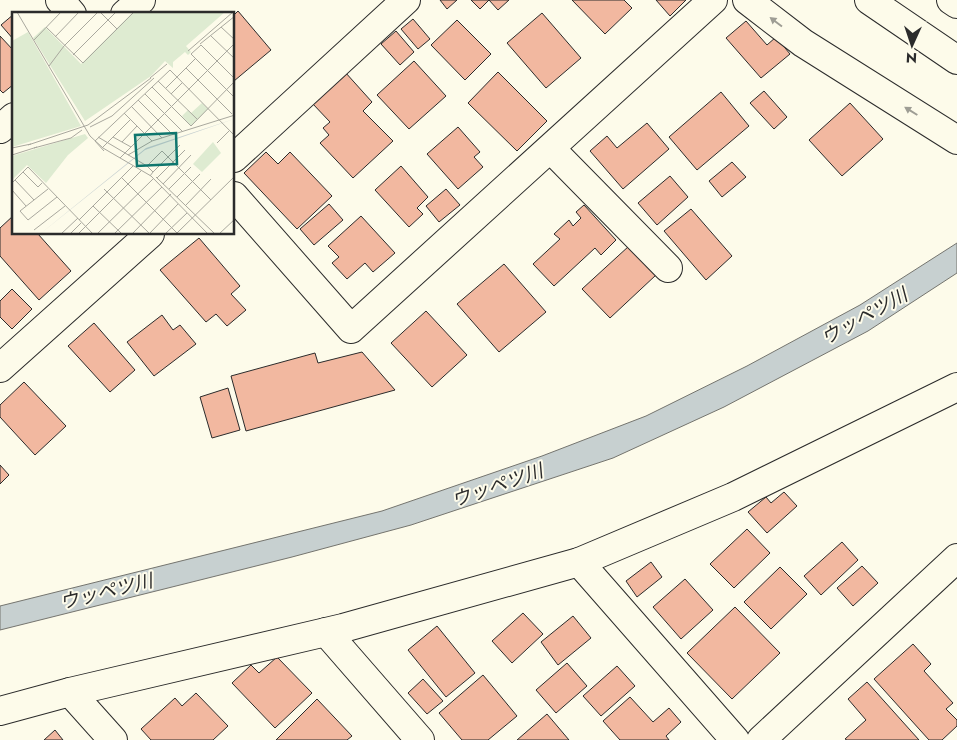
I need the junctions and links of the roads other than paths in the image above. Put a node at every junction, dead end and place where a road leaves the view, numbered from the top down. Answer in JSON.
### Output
{"nodes":[{"id":1,"x":60,"y":0,"type":"edge"},
{"id":2,"x":141,"y":0,"type":"edge"},
{"id":3,"x":406,"y":0,"type":"edge"},
{"id":4,"x":713,"y":0,"type":"edge"},
{"id":5,"x":747,"y":0,"type":"edge"},
{"id":6,"x":869,"y":0,"type":"edge"},
{"id":7,"x":951,"y":0,"type":"edge"},
{"id":8,"x":957,"y":4,"type":"edge"},
{"id":9,"x":70,"y":12,"type":"edge"},
{"id":10,"x":128,"y":12,"type":"edge"},
{"id":11,"x":957,"y":60,"type":"edge"},
{"id":12,"x":12,"y":119,"type":"edge"},
{"id":13,"x":0,"y":129,"type":"edge"},
{"id":14,"x":955,"y":138,"type":"edge"},
{"id":15,"x":551,"y":148,"type":"junction"},
{"id":16,"x":235,"y":157,"type":"edge"},
{"id":17,"x":235,"y":197,"type":"edge"},
{"id":18,"x":149,"y":235,"type":"edge"},
{"id":19,"x":668,"y":268,"type":"dead end"},
{"id":20,"x":0,"y":368,"type":"edge"},
{"id":21,"x":957,"y":387,"type":"edge"},
{"id":22,"x":957,"y":558,"type":"edge"},
{"id":23,"x":579,"y":562,"type":"junction"},
{"id":24,"x":326,"y":632,"type":"junction"},
{"id":25,"x":70,"y":692,"type":"junction"},
{"id":26,"x":0,"y":710,"type":"edge"},
{"id":27,"x":113,"y":740,"type":"edge"},
{"id":28,"x":420,"y":740,"type":"edge"},
{"id":29,"x":735,"y":740,"type":"edge"},
{"id":30,"x":760,"y":740,"type":"edge"}],
"edges":[{"from":1,"to":9,"type":"street"},
{"from":2,"to":10,"type":"street"},
{"from":3,"to":16,"type":"street"},
{"from":4,"to":15,"type":"street"},
{"from":14,"to":5,"type":"street","one_way":true},
{"from":6,"to":11,"type":"street"},
{"from":7,"to":8,"type":"street"},
{"from":12,"to":13,"type":"street"},
{"from":15,"to":17,"type":"street"},
{"from":15,"to":19,"type":"street"},
{"from":18,"to":20,"type":"street"},
{"from":21,"to":23,"type":"street"},
{"from":22,"to":30,"type":"street"},
{"from":23,"to":24,"type":"street"},
{"from":23,"to":29,"type":"street"},
{"from":24,"to":25,"type":"street"},
{"from":24,"to":28,"type":"street"},
{"from":25,"to":26,"type":"street"},
{"from":25,"to":27,"type":"street"}]}
